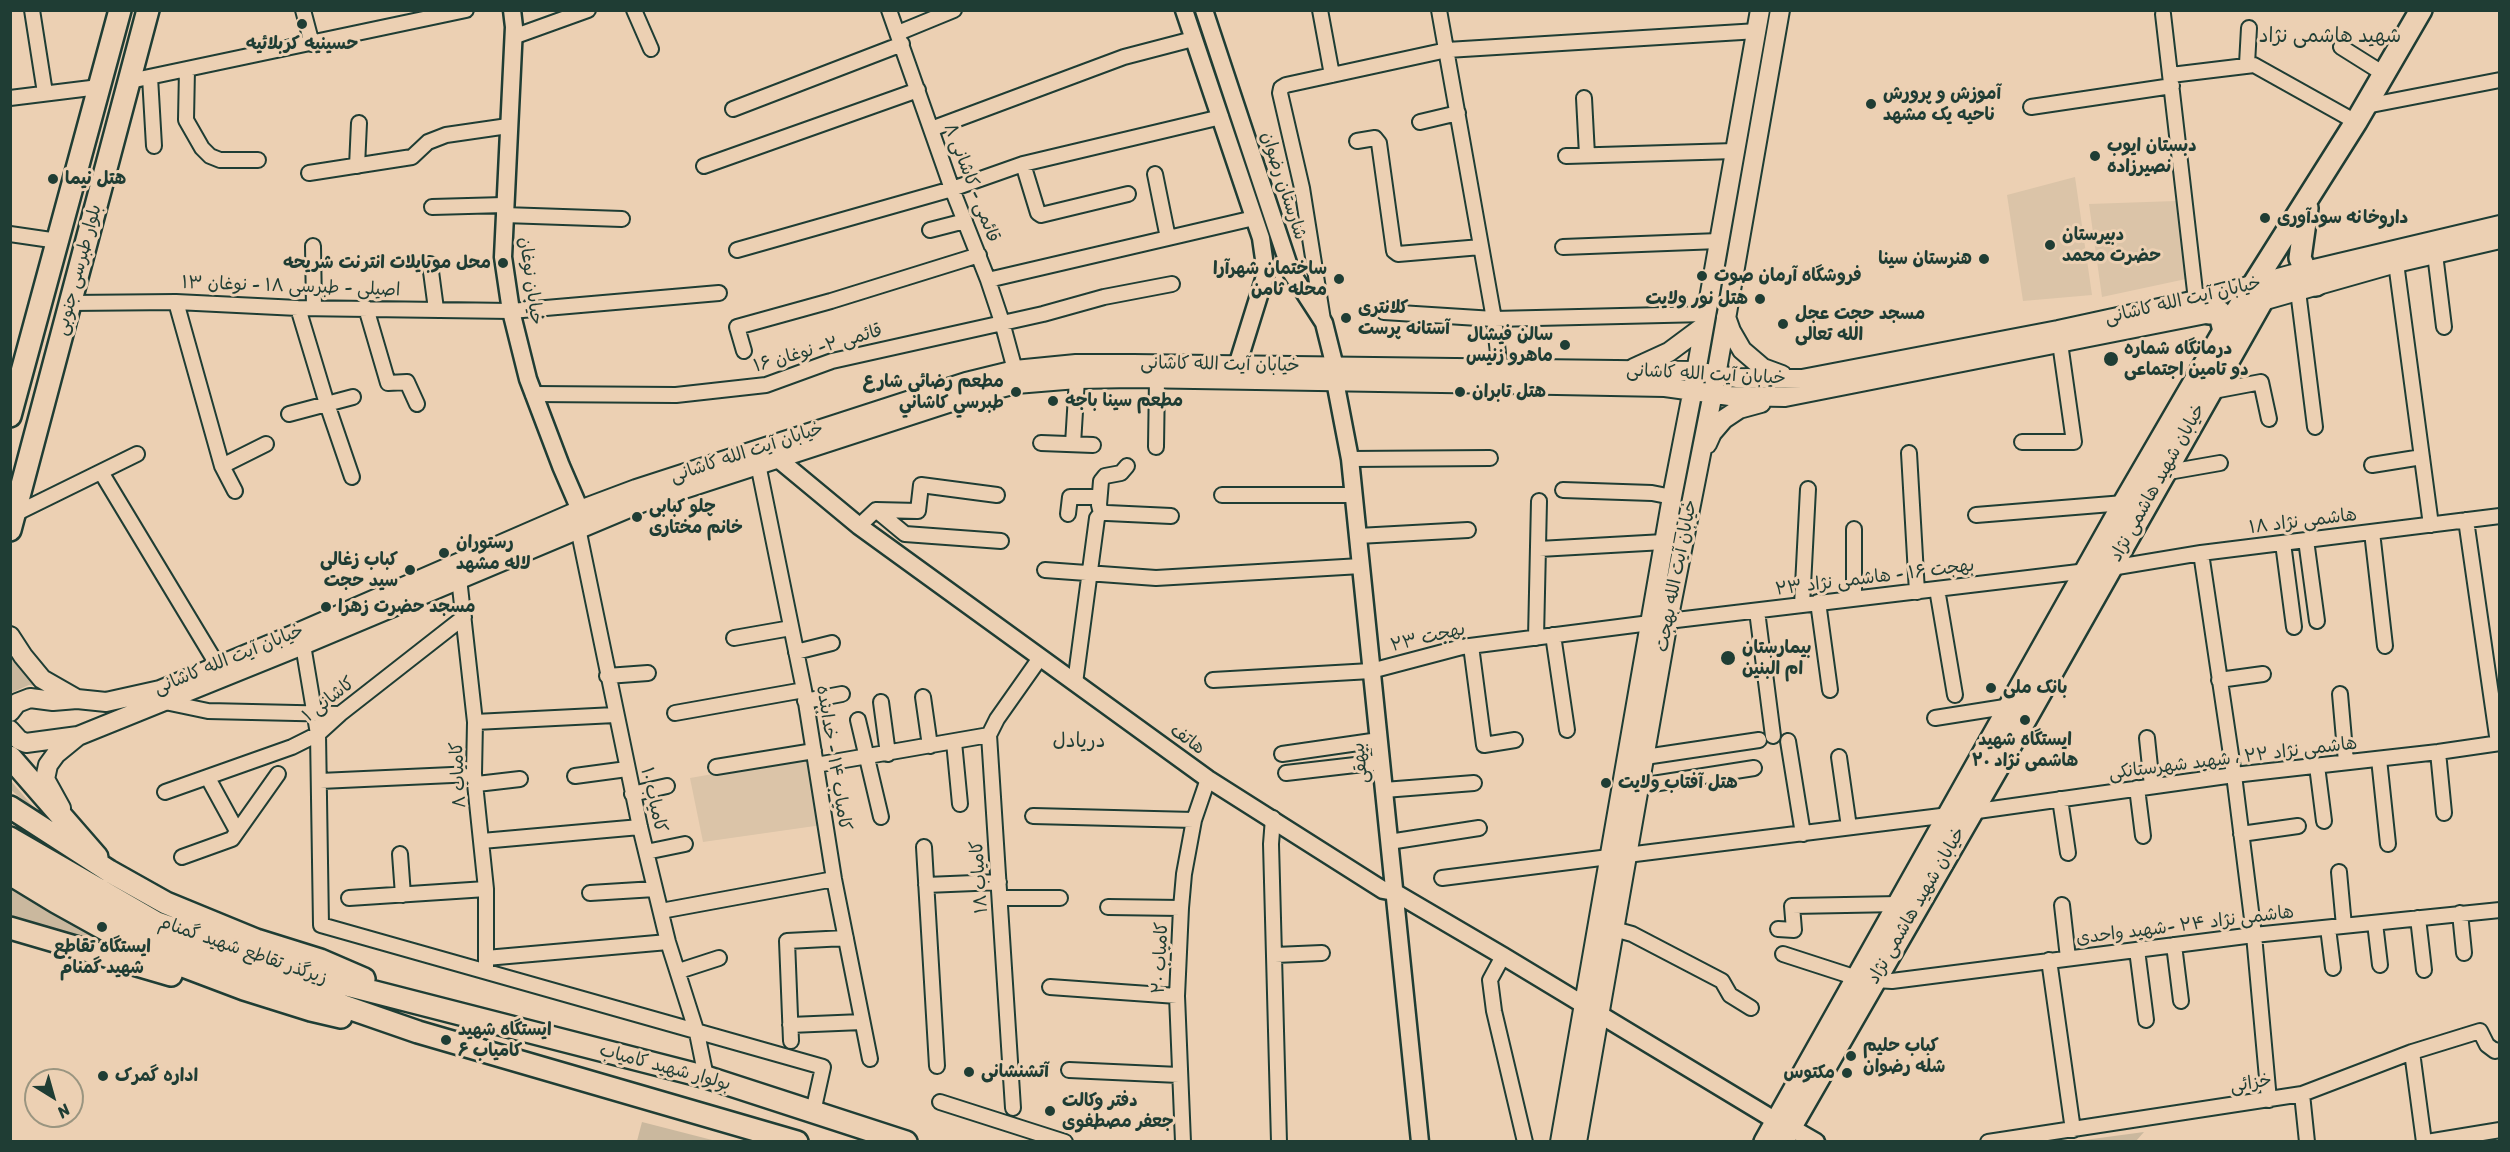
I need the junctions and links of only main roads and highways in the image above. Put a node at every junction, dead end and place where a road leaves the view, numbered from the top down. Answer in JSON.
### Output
{"nodes":[{"id":1,"x":120,"y":10,"type":"edge"},
{"id":2,"x":148,"y":10,"type":"edge"},
{"id":3,"x":1760,"y":10,"type":"edge"},
{"id":4,"x":1780,"y":10,"type":"edge"},
{"id":5,"x":2421,"y":10,"type":"edge"},
{"id":6,"x":2310,"y":196,"type":"junction"},
{"id":7,"x":2499,"y":225,"type":"edge"},
{"id":8,"x":2499,"y":239,"type":"edge"},
{"id":9,"x":2395,"y":256,"type":"junction"},
{"id":10,"x":2302,"y":283,"type":"junction"},
{"id":11,"x":2257,"y":293,"type":"junction"},
{"id":12,"x":2202,"y":307,"type":"junction"},
{"id":13,"x":2239,"y":308,"type":"junction"},
{"id":14,"x":1726,"y":317,"type":"junction"},
{"id":15,"x":1705,"y":320,"type":"junction"},
{"id":16,"x":2224,"y":331,"type":"junction"},
{"id":17,"x":1629,"y":370,"type":"junction"},
{"id":18,"x":1696,"y":371,"type":"junction"},
{"id":19,"x":1335,"y":374,"type":"junction"},
{"id":20,"x":1802,"y":379,"type":"junction"},
{"id":21,"x":1714,"y":384,"type":"junction"},
{"id":22,"x":1693,"y":389,"type":"junction"},
{"id":23,"x":1785,"y":397,"type":"junction"},
{"id":24,"x":10,"y":416,"type":"edge"},
{"id":25,"x":776,"y":452,"type":"junction"},
{"id":26,"x":1697,"y":468,"type":"junction"},
{"id":27,"x":579,"y":519,"type":"junction"},
{"id":28,"x":13,"y":522,"type":"edge"},
{"id":29,"x":1659,"y":622,"type":"junction"},
{"id":30,"x":10,"y":636,"type":"edge"},
{"id":31,"x":77,"y":699,"type":"junction"},
{"id":32,"x":10,"y":712,"type":"edge"},
{"id":33,"x":10,"y":730,"type":"edge"},
{"id":34,"x":78,"y":736,"type":"junction"},
{"id":35,"x":10,"y":757,"type":"edge"},
{"id":36,"x":10,"y":807,"type":"edge"},
{"id":37,"x":69,"y":822,"type":"junction"},
{"id":38,"x":10,"y":838,"type":"edge"},
{"id":39,"x":1618,"y":856,"type":"junction"},
{"id":40,"x":10,"y":857,"type":"edge"},
{"id":41,"x":109,"y":871,"type":"junction"},
{"id":42,"x":10,"y":874,"type":"edge"},
{"id":43,"x":10,"y":928,"type":"edge"},
{"id":44,"x":1866,"y":979,"type":"junction"},
{"id":45,"x":244,"y":989,"type":"junction"},
{"id":46,"x":422,"y":1005,"type":"junction"},
{"id":47,"x":418,"y":1032,"type":"junction"},
{"id":48,"x":1783,"y":1130,"type":"edge"},
{"id":49,"x":797,"y":1142,"type":"edge"},
{"id":50,"x":906,"y":1142,"type":"edge"},
{"id":51,"x":1560,"y":1142,"type":"edge"},
{"id":52,"x":1576,"y":1142,"type":"edge"},
{"id":53,"x":1766,"y":1142,"type":"edge"}],
"edges":[{"from":1,"to":24,"type":"main road","name":"بلوار طبرسی جنوبی"},
{"from":2,"to":28,"type":"main road","name":"بلوار طبرسی جنوبی"},
{"from":3,"to":15,"type":"main road","name":"خیابان آیت الله بهجت"},
{"from":4,"to":14,"type":"main road","name":"خیابان آیت الله بهجت"},
{"from":5,"to":6,"type":"main road"},
{"from":6,"to":10,"type":"main road"},
{"from":6,"to":11,"type":"main road"},
{"from":7,"to":9,"type":"main road","name":"خیابان آیت الله کاشانی"},
{"from":8,"to":9,"type":"main road","name":"خیابان آیت الله کاشانی"},
{"from":9,"to":10,"type":"main road","name":"خیابان آیت الله کاشانی"},
{"from":9,"to":10,"type":"main road","name":"خیابان آیت الله کاشانی"},
{"from":10,"to":11,"type":"main road","name":"خیابان آیت الله کاشانی"},
{"from":11,"to":12,"type":"main road","name":"خیابان آیت الله کاشانی"},
{"from":11,"to":13,"type":"main road"},
{"from":11,"to":44,"type":"main road","name":"خیابان شهید هاشمی نژاد"},
{"from":12,"to":13,"type":"main road","name":"خیابان آیت الله کاشانی"},
{"from":12,"to":16,"type":"main road"},
{"from":12,"to":20,"type":"main road","name":"خیابان آیت الله کاشانی"},
{"from":12,"to":23,"type":"main road","name":"خیابان آیت الله کاشانی"},
{"from":13,"to":16,"type":"main road","name":"خیابان شهید هاشمی نژاد"},
{"from":14,"to":20,"type":"main road"},
{"from":14,"to":21,"type":"main road","name":"خیابان آیت الله بهجت"},
{"from":15,"to":17,"type":"main road"},
{"from":15,"to":18,"type":"main road","name":"خیابان آیت الله بهجت"},
{"from":16,"to":44,"type":"main road","name":"خیابان شهید هاشمی نژاد"},
{"from":17,"to":18,"type":"main road","name":"خیابان آیت الله کاشانی"},
{"from":17,"to":19,"type":"main road","name":"خیابان آیت الله کاشانی"},
{"from":18,"to":21,"type":"main road","name":"خیابان آیت الله کاشانی"},
{"from":18,"to":22,"type":"main road","name":"خیابان آیت الله بهجت"},
{"from":19,"to":22,"type":"main road","name":"خیابان آیت الله کاشانی"},
{"from":19,"to":25,"type":"main road","name":"خیابان آیت الله کاشانی"},
{"from":19,"to":25,"type":"main road","name":"خیابان آیت الله کاشانی"},
{"from":20,"to":21,"type":"main road","name":"خیابان آیت الله کاشانی"},
{"from":21,"to":22,"type":"main road","name":"خیابان آیت الله کاشانی"},
{"from":21,"to":23,"type":"main road","name":"خیابان آیت الله کاشانی"},
{"from":21,"to":26,"type":"main road","name":"خیابان آیت الله بهجت"},
{"from":22,"to":29,"type":"main road","name":"خیابان آیت الله بهجت"},
{"from":23,"to":26,"type":"main road"},
{"from":25,"to":27,"type":"main road","name":"خیابان آیت الله کاشانی"},
{"from":25,"to":27,"type":"main road","name":"خیابان آیت الله کاشانی"},
{"from":26,"to":29,"type":"main road","name":"خیابان آیت الله بهجت"},
{"from":27,"to":31,"type":"main road","name":"خیابان آیت الله کاشانی"},
{"from":27,"to":34,"type":"main road","name":"خیابان آیت الله کاشانی"},
{"from":29,"to":39,"type":"main road","name":"خیابان آیت الله بهجت"},
{"from":29,"to":39,"type":"main road","name":"خیابان آیت الله بهجت"},
{"from":30,"to":31,"type":"main road","name":"خیابان آیت الله کاشانی"},
{"from":31,"to":32,"type":"main road"},
{"from":33,"to":34,"type":"main road"},
{"from":34,"to":37,"type":"main road","name":"خیابان آیت الله کاشانی"},
{"from":35,"to":37,"type":"main road"},
{"from":36,"to":41,"type":"main road"},
{"from":37,"to":41,"type":"main road"},
{"from":38,"to":46,"type":"main road","name":"زیرگذر تقاطع شهید گمنام"},
{"from":39,"to":51,"type":"main road","name":"خیابان آیت الله بهجت"},
{"from":39,"to":52,"type":"main road","name":"خیابان آیت الله بهجت"},
{"from":40,"to":47,"type":"main road","name":"زیرگذر تقاطع شهید گمنام"},
{"from":41,"to":46,"type":"main road"},
{"from":42,"to":45,"type":"main road"},
{"from":43,"to":45,"type":"main road"},
{"from":44,"to":48,"type":"main road","name":"خیابان شهید هاشمی نژاد"},
{"from":45,"to":47,"type":"main road"},
{"from":46,"to":50,"type":"main road","name":"بولوار شهید کامیاب"},
{"from":47,"to":49,"type":"main road","name":"بولوار شهید کامیاب"},
{"from":48,"to":53,"type":"main road"}]}
